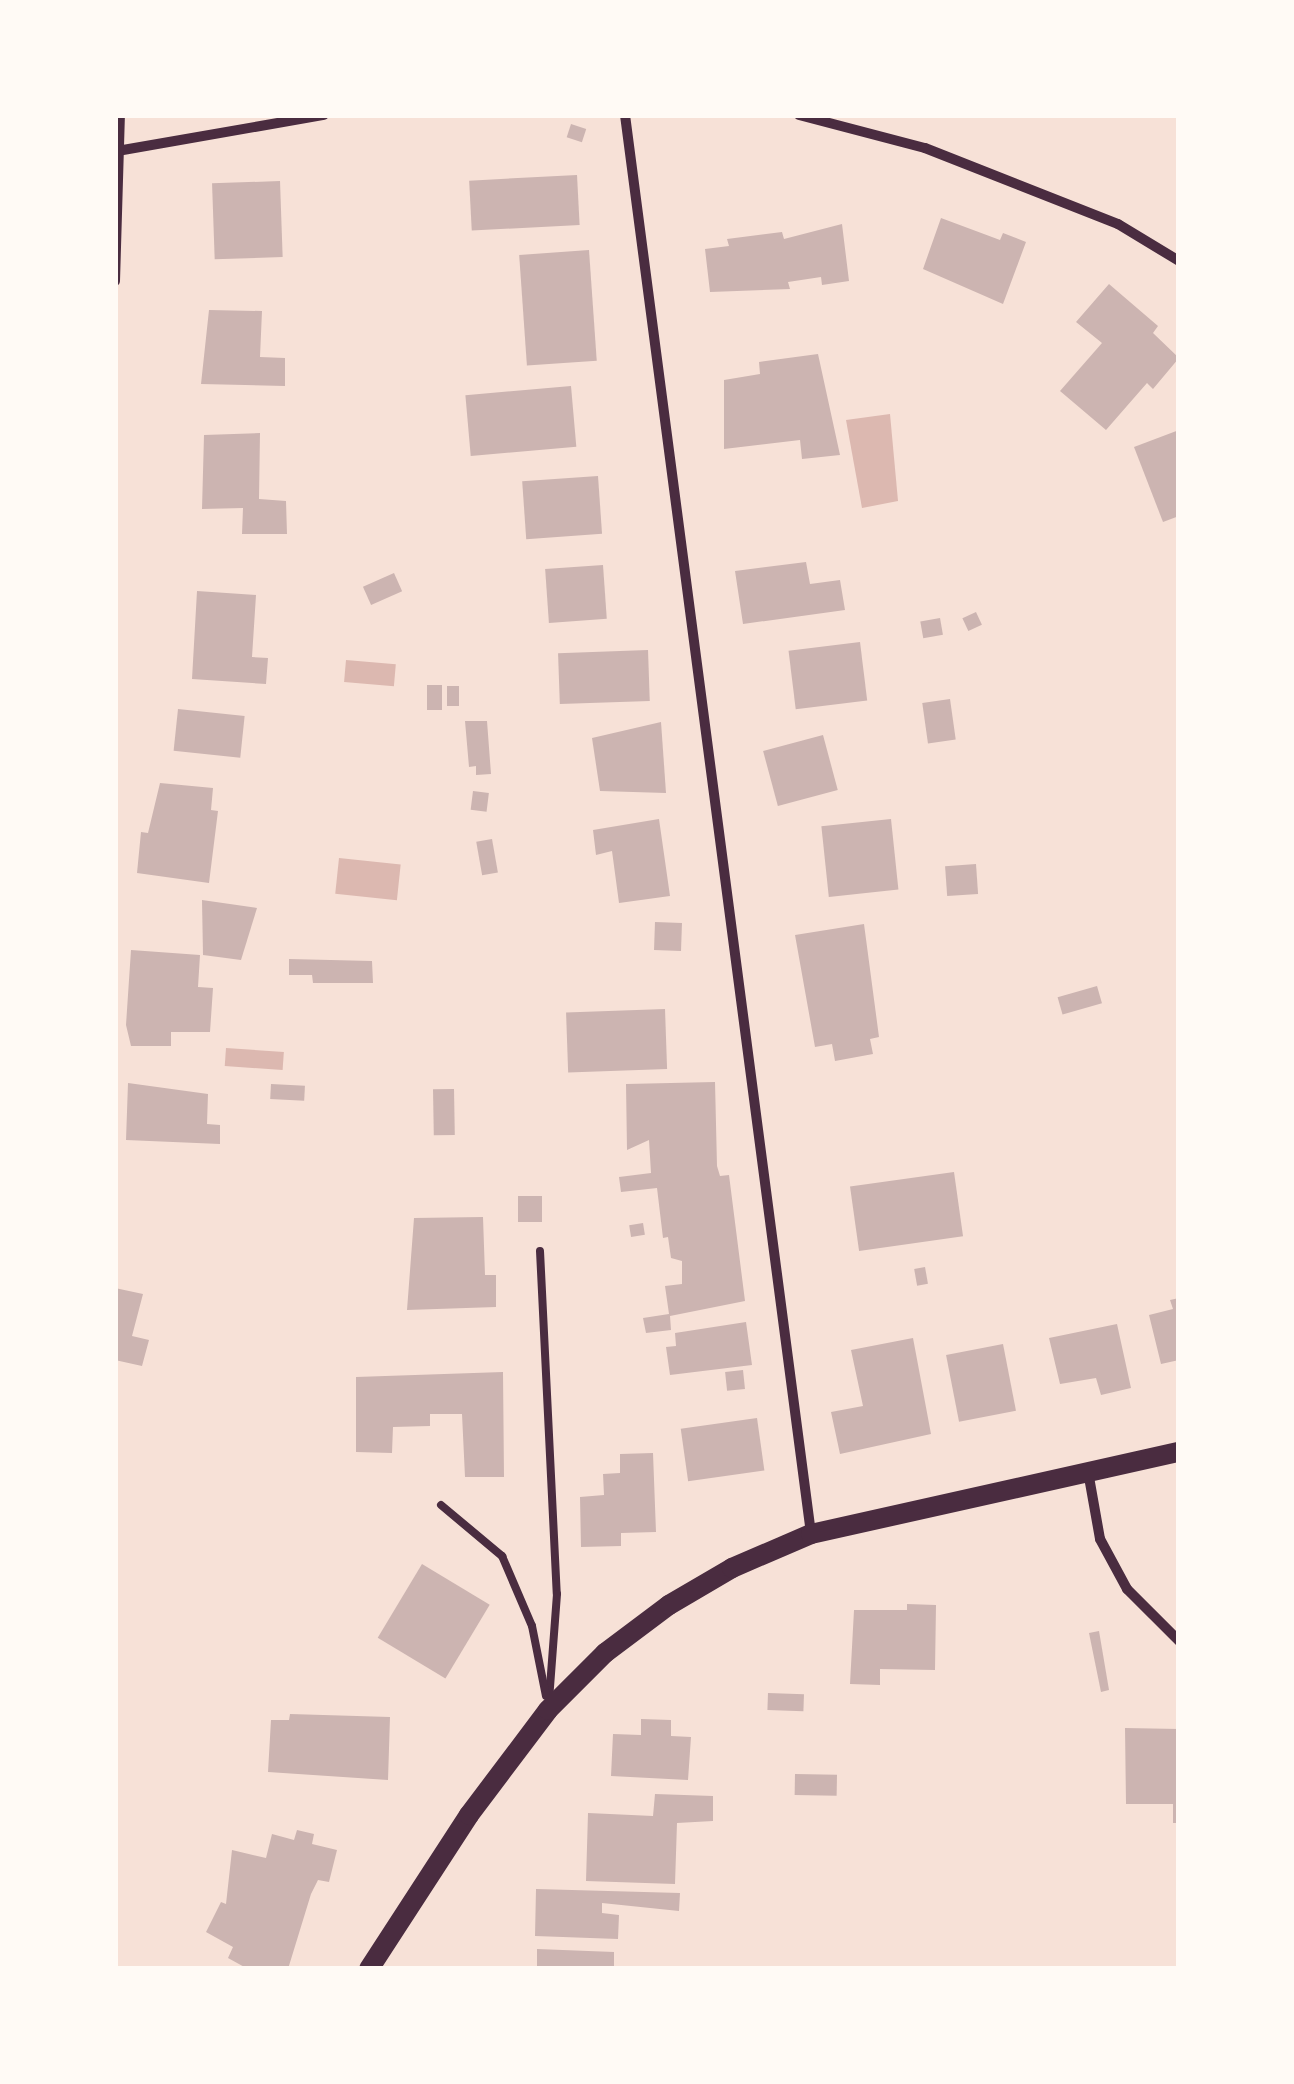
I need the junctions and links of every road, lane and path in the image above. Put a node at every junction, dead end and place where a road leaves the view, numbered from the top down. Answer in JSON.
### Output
{"nodes":[{"id":1,"x":120,"y":115,"type":"edge"},
{"id":2,"x":324,"y":115,"type":"edge"},
{"id":3,"x":625,"y":115,"type":"edge"},
{"id":4,"x":799,"y":115,"type":"edge"},
{"id":5,"x":123,"y":150,"type":"junction"},
{"id":6,"x":1179,"y":261,"type":"edge"},
{"id":7,"x":115,"y":280,"type":"edge"},
{"id":8,"x":540,"y":1251,"type":"dead end"},
{"id":9,"x":1179,"y":1452,"type":"edge"},
{"id":10,"x":1088,"y":1477,"type":"junction"},
{"id":11,"x":441,"y":1506,"type":"dead end"},
{"id":12,"x":811,"y":1534,"type":"junction"},
{"id":13,"x":1179,"y":1642,"type":"edge"},
{"id":14,"x":548,"y":1710,"type":"junction"},
{"id":15,"x":369,"y":1969,"type":"edge"}],
"edges":[{"from":1,"to":5,"type":"street"},
{"from":2,"to":5,"type":"street"},
{"from":3,"to":12,"type":"street"},
{"from":4,"to":6,"type":"street"},
{"from":5,"to":7,"type":"street"},
{"from":8,"to":14,"type":"lane"},
{"from":9,"to":10,"type":"main road"},
{"from":10,"to":12,"type":"main road"},
{"from":10,"to":13,"type":"street"},
{"from":11,"to":14,"type":"lane"},
{"from":12,"to":14,"type":"main road"},
{"from":14,"to":15,"type":"main road"}]}
